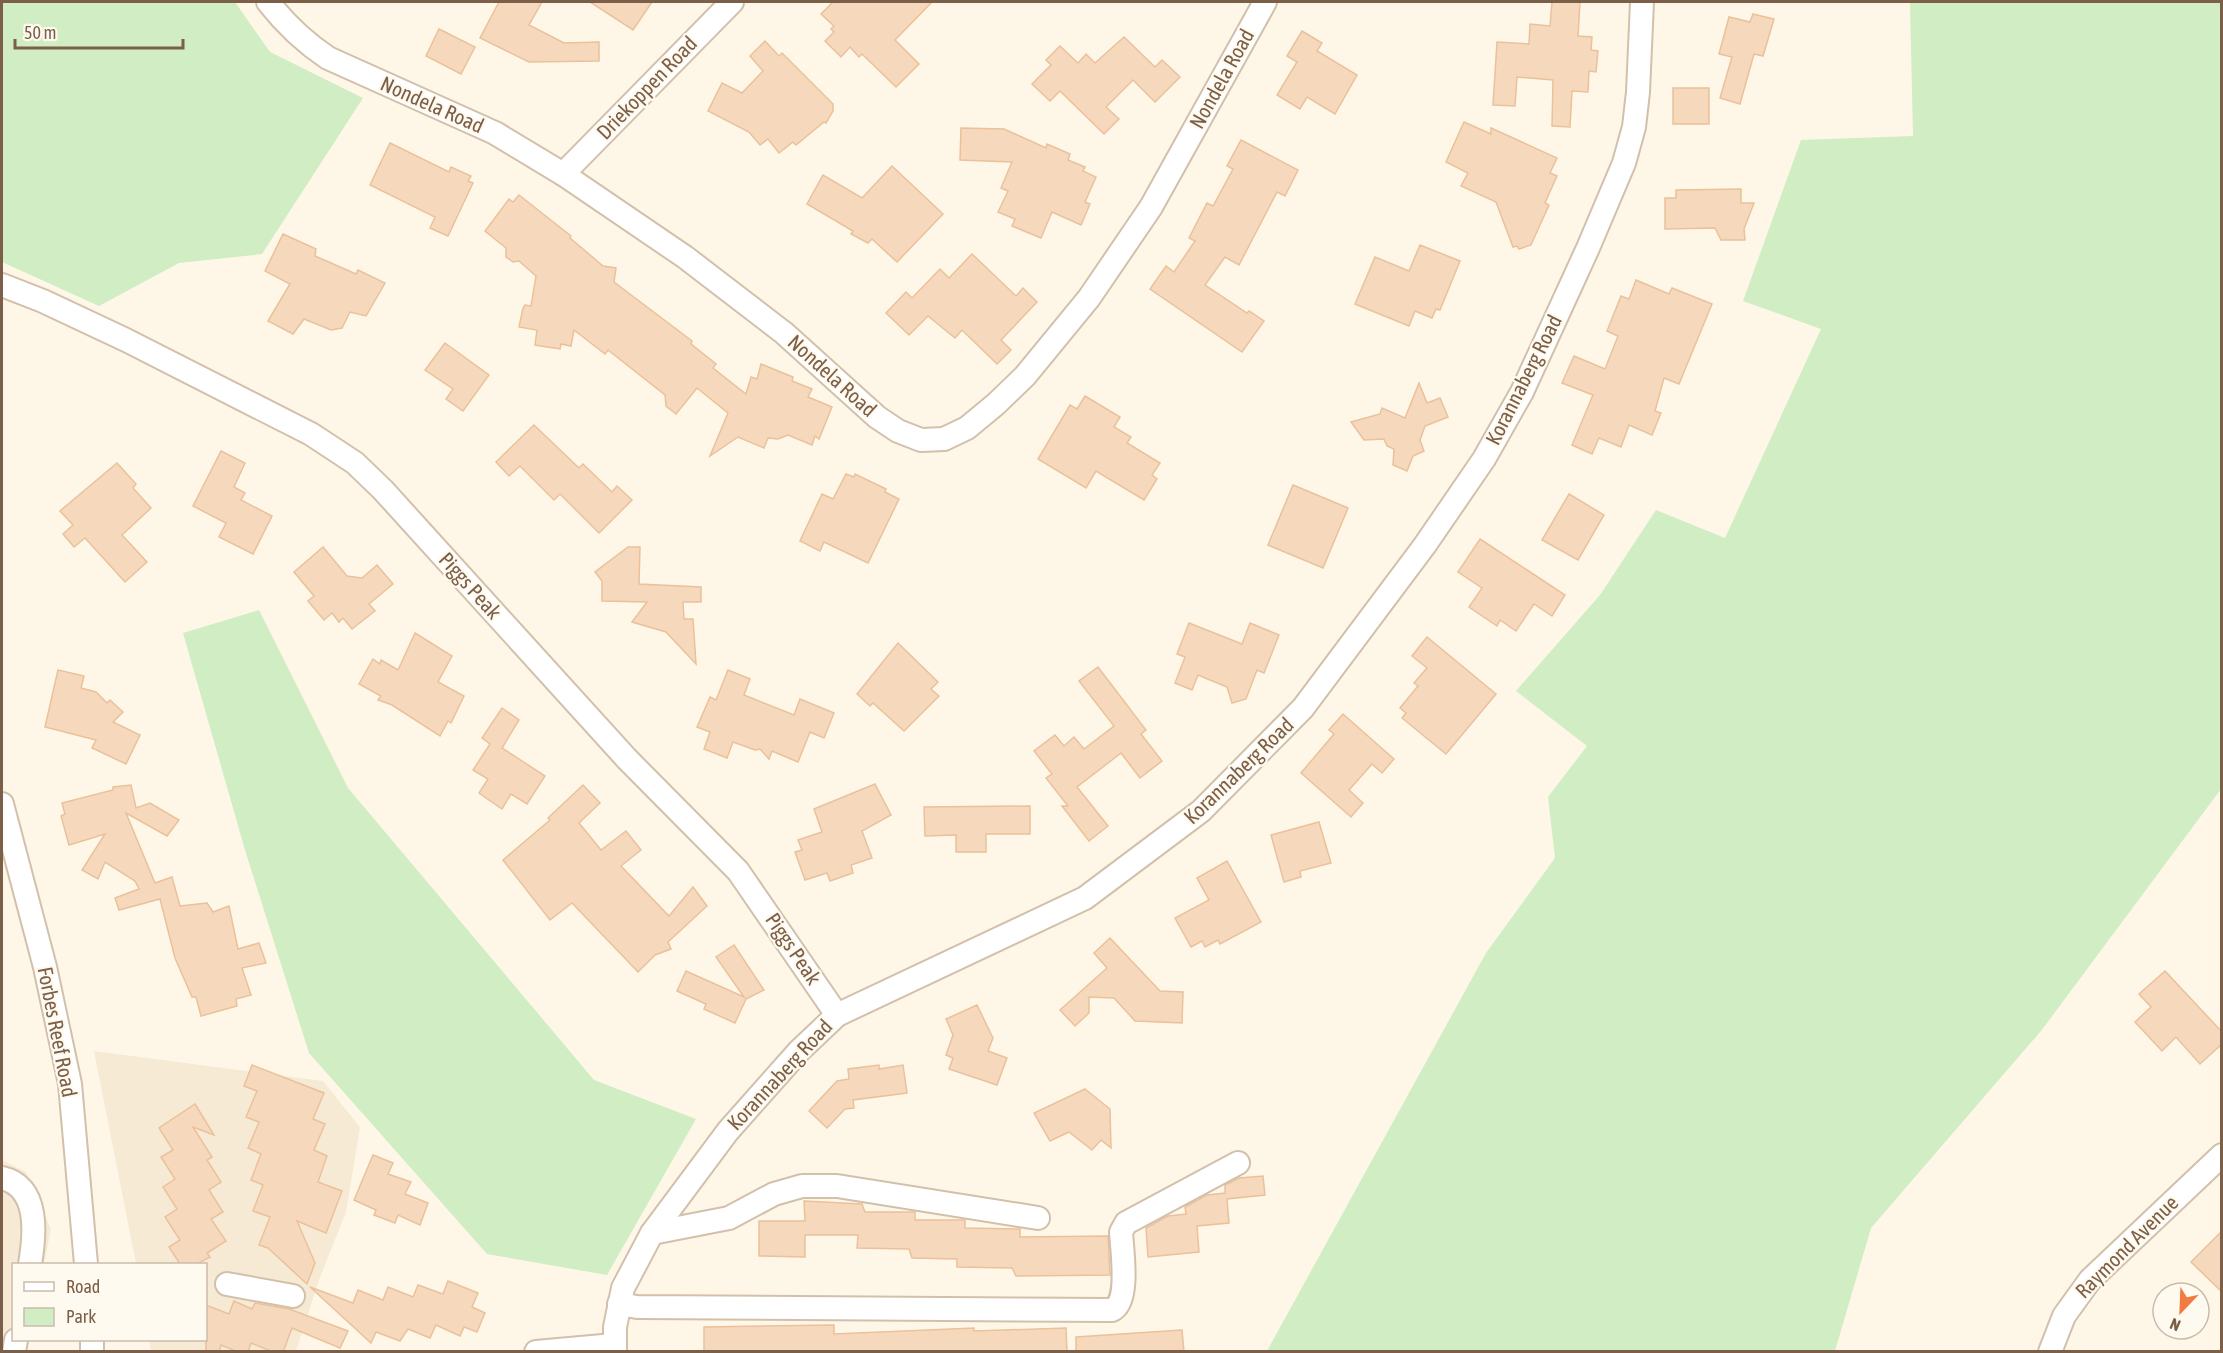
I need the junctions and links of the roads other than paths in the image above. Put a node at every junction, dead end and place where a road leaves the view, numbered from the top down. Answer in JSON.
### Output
{"nodes":[{"id":1,"x":268,"y":2,"type":"edge"},
{"id":2,"x":732,"y":2,"type":"edge"},
{"id":3,"x":1265,"y":2,"type":"edge"},
{"id":4,"x":1642,"y":2,"type":"edge"},
{"id":5,"x":563,"y":174,"type":"junction"},
{"id":6,"x":2,"y":285,"type":"edge"},
{"id":7,"x":2,"y":804,"type":"edge"},
{"id":8,"x":837,"y":1015,"type":"junction"},
{"id":9,"x":2222,"y":1155,"type":"edge"},
{"id":10,"x":1238,"y":1163,"type":"dead end"},
{"id":11,"x":2,"y":1178,"type":"edge"},
{"id":12,"x":1038,"y":1218,"type":"dead end"},
{"id":13,"x":652,"y":1233,"type":"junction"},
{"id":14,"x":30,"y":1263,"type":"edge"},
{"id":15,"x":86,"y":1263,"type":"edge"},
{"id":16,"x":227,"y":1284,"type":"dead end"},
{"id":17,"x":293,"y":1296,"type":"dead end"},
{"id":18,"x":619,"y":1304,"type":"junction"},
{"id":19,"x":615,"y":1348,"type":"edge"},
{"id":20,"x":536,"y":1352,"type":"edge"},
{"id":21,"x":2050,"y":1352,"type":"edge"}],
"edges":[{"from":1,"to":5,"type":"street","name":"Nondela Road"},
{"from":2,"to":5,"type":"street","name":"Driekoppen Road"},
{"from":3,"to":5,"type":"street","name":"Nondela Road"},
{"from":4,"to":8,"type":"street","name":"Korannaberg Road"},
{"from":6,"to":8,"type":"street","name":"Piggs Peak"},
{"from":7,"to":15,"type":"street","name":"Forbes Reef Road"},
{"from":8,"to":13,"type":"street","name":"Korannaberg Road"},
{"from":9,"to":21,"type":"street","name":"Raymond Avenue"},
{"from":10,"to":18,"type":"street"},
{"from":11,"to":14,"type":"street"},
{"from":12,"to":13,"type":"street"},
{"from":13,"to":18,"type":"street","name":"Korannaberg Road"},
{"from":16,"to":17,"type":"street"},
{"from":18,"to":19,"type":"street","name":"Korannaberg Road"},
{"from":19,"to":20,"type":"street"}]}
